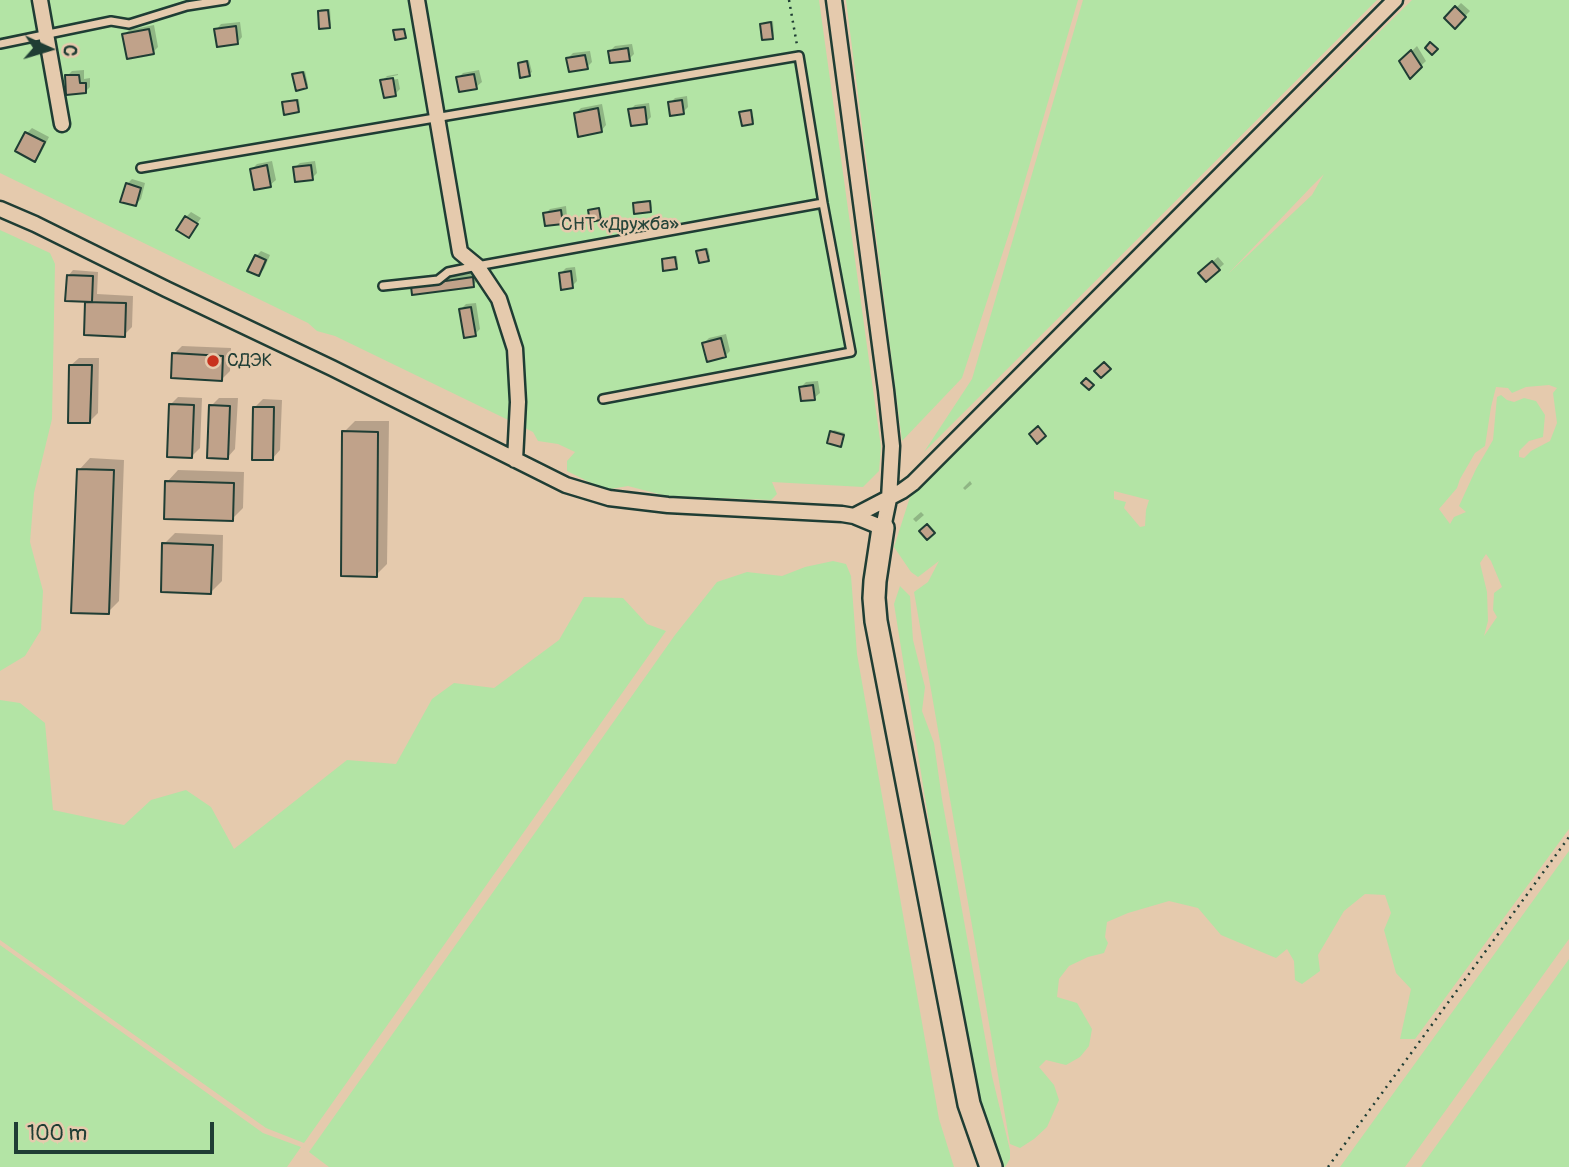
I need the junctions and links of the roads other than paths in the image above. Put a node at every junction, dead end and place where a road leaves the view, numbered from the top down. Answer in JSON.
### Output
{"nodes":[{"id":1,"x":40,"y":0,"type":"edge"},
{"id":2,"x":225,"y":0,"type":"edge"},
{"id":3,"x":417,"y":0,"type":"edge"},
{"id":4,"x":834,"y":0,"type":"edge"},
{"id":5,"x":1395,"y":0,"type":"edge"},
{"id":6,"x":46,"y":35,"type":"junction"},
{"id":7,"x":0,"y":44,"type":"edge"},
{"id":8,"x":438,"y":118,"type":"junction"},
{"id":9,"x":62,"y":124,"type":"dead end"},
{"id":10,"x":141,"y":168,"type":"dead end"},
{"id":11,"x":823,"y":203,"type":"junction"},
{"id":12,"x":0,"y":209,"type":"edge"},
{"id":13,"x":477,"y":267,"type":"junction"},
{"id":14,"x":383,"y":286,"type":"dead end"},
{"id":15,"x":603,"y":399,"type":"dead end"},
{"id":16,"x":515,"y":460,"type":"junction"},
{"id":17,"x":889,"y":499,"type":"junction"},
{"id":18,"x":854,"y":516,"type":"junction"},
{"id":19,"x":883,"y":528,"type":"junction"},
{"id":20,"x":991,"y":1167,"type":"edge"}],
"edges":[{"from":1,"to":6,"type":"street"},
{"from":2,"to":6,"type":"lane"},
{"from":3,"to":8,"type":"street"},
{"from":4,"to":17,"type":"street"},
{"from":5,"to":17,"type":"street"},
{"from":6,"to":7,"type":"lane"},
{"from":6,"to":9,"type":"street"},
{"from":8,"to":10,"type":"lane"},
{"from":8,"to":11,"type":"lane"},
{"from":8,"to":13,"type":"street"},
{"from":11,"to":13,"type":"lane"},
{"from":11,"to":15,"type":"lane"},
{"from":12,"to":16,"type":"street"},
{"from":13,"to":14,"type":"lane"},
{"from":13,"to":16,"type":"street"},
{"from":16,"to":18,"type":"street"},
{"from":17,"to":18,"type":"street"},
{"from":17,"to":19,"type":"street"},
{"from":18,"to":19,"type":"street"},
{"from":19,"to":20,"type":"street"}]}
